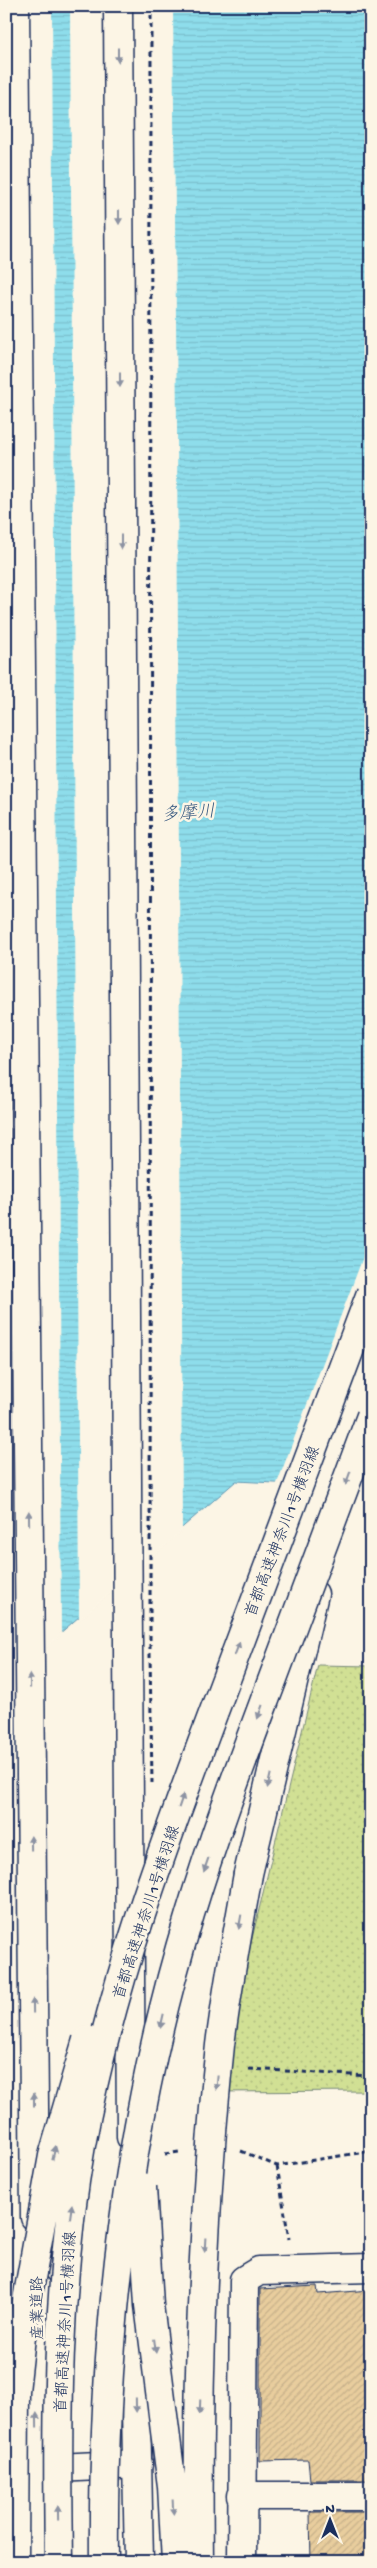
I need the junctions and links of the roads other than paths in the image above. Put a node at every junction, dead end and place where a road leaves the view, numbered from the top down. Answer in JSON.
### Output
{"nodes":[{"id":1,"x":15,"y":6,"type":"edge"},
{"id":2,"x":118,"y":6,"type":"edge"},
{"id":3,"x":371,"y":1293,"type":"edge"},
{"id":4,"x":371,"y":1416,"type":"edge"},
{"id":5,"x":334,"y":1513,"type":"junction"},
{"id":6,"x":147,"y":1898,"type":"junction"},
{"id":7,"x":140,"y":2065,"type":"junction"},
{"id":8,"x":371,"y":2268,"type":"edge"},
{"id":9,"x":138,"y":2464,"type":"junction"},
{"id":10,"x":38,"y":2469,"type":"junction"},
{"id":11,"x":6,"y":2495,"type":"edge"},
{"id":12,"x":241,"y":2496,"type":"junction"},
{"id":13,"x":371,"y":2496,"type":"edge"},
{"id":14,"x":14,"y":2562,"type":"edge"},
{"id":15,"x":40,"y":2562,"type":"edge"},
{"id":16,"x":59,"y":2562,"type":"edge"},
{"id":17,"x":104,"y":2562,"type":"edge"},
{"id":18,"x":139,"y":2562,"type":"edge"},
{"id":19,"x":176,"y":2562,"type":"edge"},
{"id":20,"x":199,"y":2562,"type":"edge"},
{"id":21,"x":242,"y":2562,"type":"edge"}],
"edges":[{"from":10,"to":1,"type":"main road","name":"産業道路","one_way":true},
{"from":2,"to":7,"type":"main road","one_way":true,"bridge":true},
{"from":6,"to":3,"type":"main road","name":"首都高速神奈川1号横羽線","one_way":true,"bridge":true},
{"from":4,"to":5,"type":"main road","one_way":true,"bridge":true},
{"from":5,"to":7,"type":"main road","one_way":true,"bridge":true},
{"from":5,"to":20,"type":"main road","one_way":true,"bridge":true},
{"from":14,"to":6,"type":"main road","one_way":true,"bridge":true},
{"from":16,"to":6,"type":"main road","name":"首都高速神奈川1号横羽線","one_way":true,"bridge":true},
{"from":7,"to":9,"type":"main road","one_way":true},
{"from":7,"to":17,"type":"main road","bridge":true},
{"from":7,"to":19,"type":"main road","one_way":true,"bridge":true},
{"from":8,"to":12,"type":"main road"},
{"from":9,"to":10,"type":"main road"},
{"from":9,"to":18,"type":"main road"},
{"from":10,"to":11,"type":"main road"},
{"from":10,"to":15,"type":"main road","name":"産業道路"},
{"from":12,"to":13,"type":"main road"},
{"from":12,"to":21,"type":"main road"}]}
